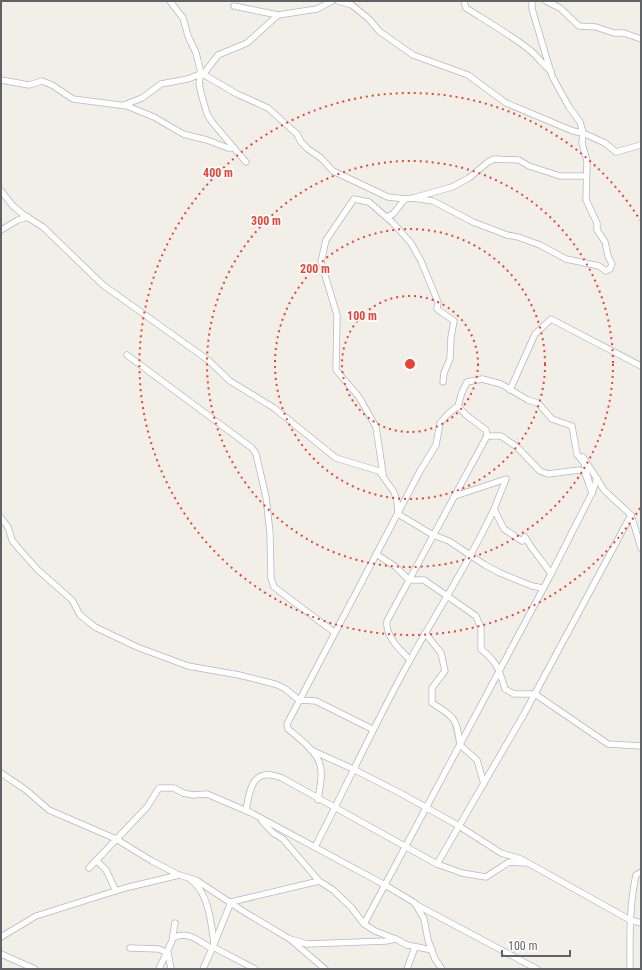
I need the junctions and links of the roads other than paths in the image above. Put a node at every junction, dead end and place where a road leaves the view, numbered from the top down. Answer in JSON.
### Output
{"nodes":[{"id":1,"x":170,"y":1,"type":"edge"},
{"id":2,"x":332,"y":1,"type":"edge"},
{"id":3,"x":338,"y":1,"type":"edge"},
{"id":4,"x":464,"y":1,"type":"edge"},
{"id":5,"x":532,"y":1,"type":"edge"},
{"id":6,"x":546,"y":1,"type":"edge"},
{"id":7,"x":234,"y":6,"type":"dead end"},
{"id":8,"x":278,"y":15,"type":"junction"},
{"id":9,"x":641,"y":39,"type":"edge"},
{"id":10,"x":551,"y":71,"type":"junction"},
{"id":11,"x":201,"y":73,"type":"junction"},
{"id":12,"x":1,"y":80,"type":"edge"},
{"id":13,"x":123,"y":106,"type":"junction"},
{"id":14,"x":582,"y":133,"type":"junction"},
{"id":15,"x":641,"y":145,"type":"edge"},
{"id":16,"x":233,"y":148,"type":"junction"},
{"id":17,"x":246,"y":162,"type":"dead end"},
{"id":18,"x":585,"y":176,"type":"junction"},
{"id":19,"x":1,"y":191,"type":"edge"},
{"id":20,"x":413,"y":198,"type":"junction"},
{"id":21,"x":405,"y":199,"type":"junction"},
{"id":22,"x":28,"y":217,"type":"junction"},
{"id":23,"x":387,"y":217,"type":"junction"},
{"id":24,"x":1,"y":230,"type":"edge"},
{"id":25,"x":127,"y":354,"type":"dead end"},
{"id":26,"x":641,"y":366,"type":"edge"},
{"id":27,"x":443,"y":382,"type":"dead end"},
{"id":28,"x":510,"y":390,"type":"junction"},
{"id":29,"x":458,"y":406,"type":"junction"},
{"id":30,"x":487,"y":436,"type":"junction"},
{"id":31,"x":576,"y":449,"type":"junction"},
{"id":32,"x":384,"y":477,"type":"junction"},
{"id":33,"x":597,"y":478,"type":"junction"},
{"id":34,"x":592,"y":493,"type":"junction"},
{"id":35,"x":455,"y":496,"type":"junction"},
{"id":36,"x":494,"y":509,"type":"junction"},
{"id":37,"x":398,"y":514,"type":"junction"},
{"id":38,"x":630,"y":515,"type":"junction"},
{"id":39,"x":1,"y":518,"type":"edge"},
{"id":40,"x":433,"y":535,"type":"junction"},
{"id":41,"x":641,"y":548,"type":"edge"},
{"id":42,"x":376,"y":554,"type":"junction"},
{"id":43,"x":470,"y":555,"type":"junction"},
{"id":44,"x":551,"y":574,"type":"junction"},
{"id":45,"x":409,"y":580,"type":"junction"},
{"id":46,"x":543,"y":588,"type":"junction"},
{"id":47,"x":448,"y":595,"type":"junction"},
{"id":48,"x":334,"y":632,"type":"junction"},
{"id":49,"x":425,"y":633,"type":"junction"},
{"id":50,"x":410,"y":660,"type":"junction"},
{"id":51,"x":500,"y":670,"type":"junction"},
{"id":52,"x":535,"y":694,"type":"junction"},
{"id":53,"x":299,"y":700,"type":"junction"},
{"id":54,"x":372,"y":729,"type":"junction"},
{"id":55,"x":460,"y":746,"type":"junction"},
{"id":56,"x":641,"y":746,"type":"edge"},
{"id":57,"x":311,"y":750,"type":"junction"},
{"id":58,"x":353,"y":769,"type":"junction"},
{"id":59,"x":1,"y":773,"type":"edge"},
{"id":60,"x":484,"y":784,"type":"junction"},
{"id":61,"x":318,"y":800,"type":"junction"},
{"id":62,"x":426,"y":807,"type":"junction"},
{"id":63,"x":335,"y":808,"type":"junction"},
{"id":64,"x":246,"y":810,"type":"junction"},
{"id":65,"x":459,"y":826,"type":"junction"},
{"id":66,"x":116,"y":839,"type":"junction"},
{"id":67,"x":315,"y":846,"type":"junction"},
{"id":68,"x":405,"y":847,"type":"junction"},
{"id":69,"x":96,"y":860,"type":"junction"},
{"id":70,"x":526,"y":863,"type":"junction"},
{"id":71,"x":437,"y":864,"type":"junction"},
{"id":72,"x":89,"y":868,"type":"dead end"},
{"id":73,"x":641,"y":872,"type":"edge"},
{"id":74,"x":179,"y":875,"type":"junction"},
{"id":75,"x":186,"y":877,"type":"junction"},
{"id":76,"x":319,"y":881,"type":"junction"},
{"id":77,"x":385,"y":885,"type":"junction"},
{"id":78,"x":116,"y":891,"type":"junction"},
{"id":79,"x":231,"y":902,"type":"junction"},
{"id":80,"x":415,"y":904,"type":"junction"},
{"id":81,"x":630,"y":920,"type":"junction"},
{"id":82,"x":175,"y":923,"type":"dead end"},
{"id":83,"x":641,"y":923,"type":"edge"},
{"id":84,"x":364,"y":924,"type":"junction"},
{"id":85,"x":1,"y":937,"type":"edge"},
{"id":86,"x":173,"y":938,"type":"junction"},
{"id":87,"x":290,"y":939,"type":"junction"},
{"id":88,"x":396,"y":939,"type":"junction"},
{"id":89,"x":213,"y":947,"type":"junction"},
{"id":90,"x":415,"y":947,"type":"junction"},
{"id":91,"x":130,"y":948,"type":"dead end"},
{"id":92,"x":432,"y":950,"type":"junction"},
{"id":93,"x":168,"y":953,"type":"junction"},
{"id":94,"x":1,"y":954,"type":"edge"},
{"id":95,"x":438,"y":962,"type":"junction"},
{"id":96,"x":244,"y":966,"type":"edge"},
{"id":97,"x":319,"y":966,"type":"edge"},
{"id":98,"x":35,"y":969,"type":"edge"},
{"id":99,"x":159,"y":969,"type":"edge"},
{"id":100,"x":171,"y":969,"type":"edge"},
{"id":101,"x":202,"y":969,"type":"edge"},
{"id":102,"x":255,"y":969,"type":"edge"},
{"id":103,"x":325,"y":969,"type":"edge"},
{"id":104,"x":407,"y":969,"type":"edge"},
{"id":105,"x":433,"y":969,"type":"edge"},
{"id":106,"x":442,"y":969,"type":"edge"},
{"id":107,"x":537,"y":969,"type":"edge"},
{"id":108,"x":630,"y":969,"type":"edge"}],
"edges":[{"from":1,"to":11,"type":"street"},
{"from":2,"to":8,"type":"street"},
{"from":3,"to":14,"type":"street"},
{"from":4,"to":10,"type":"street"},
{"from":5,"to":10,"type":"street"},
{"from":6,"to":9,"type":"street"},
{"from":7,"to":8,"type":"street"},
{"from":8,"to":11,"type":"street"},
{"from":10,"to":14,"type":"street"},
{"from":11,"to":13,"type":"street"},
{"from":11,"to":16,"type":"street"},
{"from":11,"to":21,"type":"street"},
{"from":12,"to":13,"type":"street"},
{"from":13,"to":16,"type":"street"},
{"from":14,"to":15,"type":"street"},
{"from":14,"to":18,"type":"street"},
{"from":16,"to":17,"type":"street"},
{"from":18,"to":20,"type":"street"},
{"from":18,"to":20,"type":"street"},
{"from":19,"to":22,"type":"street"},
{"from":20,"to":21,"type":"street"},
{"from":21,"to":23,"type":"street"},
{"from":22,"to":24,"type":"street"},
{"from":22,"to":32,"type":"street"},
{"from":23,"to":27,"type":"street"},
{"from":23,"to":32,"type":"street"},
{"from":25,"to":48,"type":"street"},
{"from":26,"to":28,"type":"street"},
{"from":28,"to":29,"type":"street"},
{"from":28,"to":31,"type":"street"},
{"from":29,"to":30,"type":"street"},
{"from":29,"to":37,"type":"street"},
{"from":30,"to":34,"type":"street"},
{"from":30,"to":35,"type":"street"},
{"from":31,"to":33,"type":"street"},
{"from":31,"to":34,"type":"street"},
{"from":32,"to":37,"type":"street"},
{"from":33,"to":34,"type":"street"},
{"from":33,"to":38,"type":"street"},
{"from":34,"to":44,"type":"street"},
{"from":35,"to":36,"type":"street"},
{"from":35,"to":40,"type":"street"},
{"from":36,"to":43,"type":"street"},
{"from":36,"to":44,"type":"street"},
{"from":37,"to":40,"type":"street"},
{"from":37,"to":42,"type":"street"},
{"from":38,"to":41,"type":"street"},
{"from":38,"to":52,"type":"street"},
{"from":39,"to":53,"type":"street"},
{"from":40,"to":43,"type":"street"},
{"from":40,"to":45,"type":"street"},
{"from":42,"to":45,"type":"street"},
{"from":42,"to":48,"type":"street"},
{"from":43,"to":46,"type":"street"},
{"from":43,"to":47,"type":"street"},
{"from":44,"to":46,"type":"street"},
{"from":45,"to":47,"type":"street"},
{"from":45,"to":50,"type":"street"},
{"from":46,"to":51,"type":"street"},
{"from":47,"to":49,"type":"street"},
{"from":47,"to":51,"type":"street"},
{"from":48,"to":53,"type":"street"},
{"from":49,"to":50,"type":"street"},
{"from":49,"to":55,"type":"street"},
{"from":50,"to":54,"type":"street"},
{"from":51,"to":52,"type":"street"},
{"from":51,"to":55,"type":"street"},
{"from":52,"to":56,"type":"street"},
{"from":52,"to":60,"type":"street"},
{"from":53,"to":54,"type":"street"},
{"from":53,"to":57,"type":"street"},
{"from":54,"to":58,"type":"street"},
{"from":55,"to":60,"type":"street"},
{"from":55,"to":62,"type":"street"},
{"from":57,"to":58,"type":"street"},
{"from":57,"to":61,"type":"street"},
{"from":58,"to":62,"type":"street"},
{"from":58,"to":63,"type":"street"},
{"from":59,"to":66,"type":"street"},
{"from":60,"to":65,"type":"street"},
{"from":61,"to":63,"type":"street"},
{"from":61,"to":64,"type":"street"},
{"from":62,"to":65,"type":"street"},
{"from":62,"to":68,"type":"street"},
{"from":63,"to":67,"type":"street"},
{"from":63,"to":68,"type":"street"},
{"from":64,"to":66,"type":"street"},
{"from":64,"to":67,"type":"street"},
{"from":64,"to":76,"type":"street"},
{"from":65,"to":70,"type":"street"},
{"from":65,"to":71,"type":"street"},
{"from":66,"to":69,"type":"street"},
{"from":66,"to":74,"type":"street"},
{"from":67,"to":77,"type":"street"},
{"from":68,"to":71,"type":"street"},
{"from":68,"to":77,"type":"street"},
{"from":69,"to":72,"type":"street"},
{"from":69,"to":78,"type":"street"},
{"from":70,"to":71,"type":"street"},
{"from":70,"to":81,"type":"street"},
{"from":73,"to":81,"type":"street"},
{"from":74,"to":75,"type":"street"},
{"from":74,"to":78,"type":"street"},
{"from":75,"to":79,"type":"street"},
{"from":75,"to":89,"type":"street"},
{"from":76,"to":79,"type":"street"},
{"from":76,"to":84,"type":"street"},
{"from":77,"to":80,"type":"street"},
{"from":77,"to":84,"type":"street"},
{"from":78,"to":85,"type":"street"},
{"from":79,"to":87,"type":"street"},
{"from":79,"to":89,"type":"street"},
{"from":80,"to":92,"type":"street"},
{"from":80,"to":107,"type":"street"},
{"from":81,"to":83,"type":"street"},
{"from":81,"to":108,"type":"street"},
{"from":82,"to":86,"type":"street"},
{"from":84,"to":88,"type":"street"},
{"from":86,"to":89,"type":"street"},
{"from":86,"to":93,"type":"street"},
{"from":87,"to":88,"type":"street"},
{"from":87,"to":97,"type":"street"},
{"from":88,"to":90,"type":"street"},
{"from":89,"to":96,"type":"street"},
{"from":89,"to":101,"type":"street"},
{"from":90,"to":92,"type":"street"},
{"from":90,"to":104,"type":"street"},
{"from":91,"to":93,"type":"street"},
{"from":92,"to":95,"type":"street"},
{"from":93,"to":99,"type":"street"},
{"from":93,"to":100,"type":"street"},
{"from":94,"to":98,"type":"street"},
{"from":95,"to":105,"type":"street"},
{"from":95,"to":106,"type":"street"},
{"from":96,"to":102,"type":"street"},
{"from":97,"to":103,"type":"street"}]}
